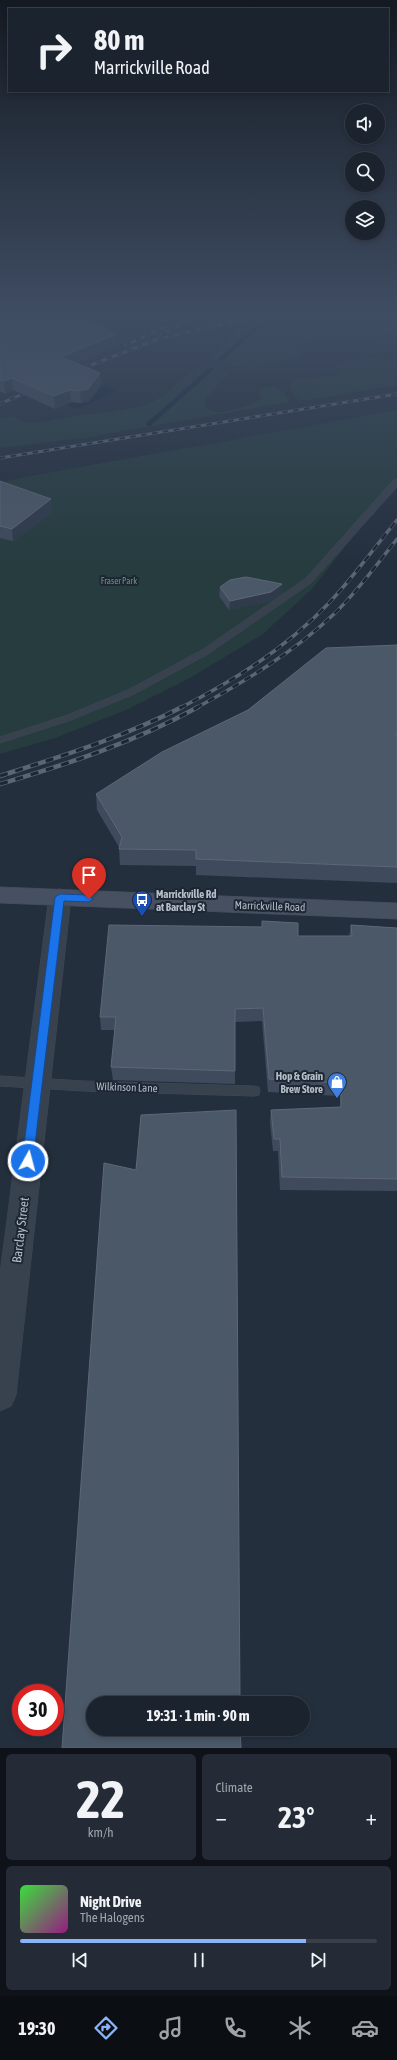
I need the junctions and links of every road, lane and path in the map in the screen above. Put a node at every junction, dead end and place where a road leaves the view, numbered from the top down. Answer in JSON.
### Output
{"nodes":[{"id":1,"x":397,"y":482,"type":"edge"},
{"id":2,"x":0,"y":740,"type":"edge"},
{"id":3,"x":0,"y":896,"type":"edge"},
{"id":4,"x":60,"y":897,"type":"junction"},
{"id":5,"x":397,"y":911,"type":"edge"},
{"id":6,"x":0,"y":1081,"type":"edge"},
{"id":7,"x":37,"y":1084,"type":"junction"},
{"id":8,"x":254,"y":1091,"type":"dead end"},
{"id":9,"x":0,"y":1395,"type":"edge"}],
"edges":[{"from":1,"to":2,"type":"lane"},
{"from":3,"to":4,"type":"main road","name":"Marrickville Road"},
{"from":4,"to":5,"type":"main road","name":"Marrickville Road"},
{"from":4,"to":7,"type":"street","name":"Barclay Street"},
{"from":6,"to":7,"type":"lane","name":"Wilkinson Lane"},
{"from":7,"to":8,"type":"lane","name":"Wilkinson Lane"},
{"from":7,"to":9,"type":"street","name":"Barclay Street"}]}
